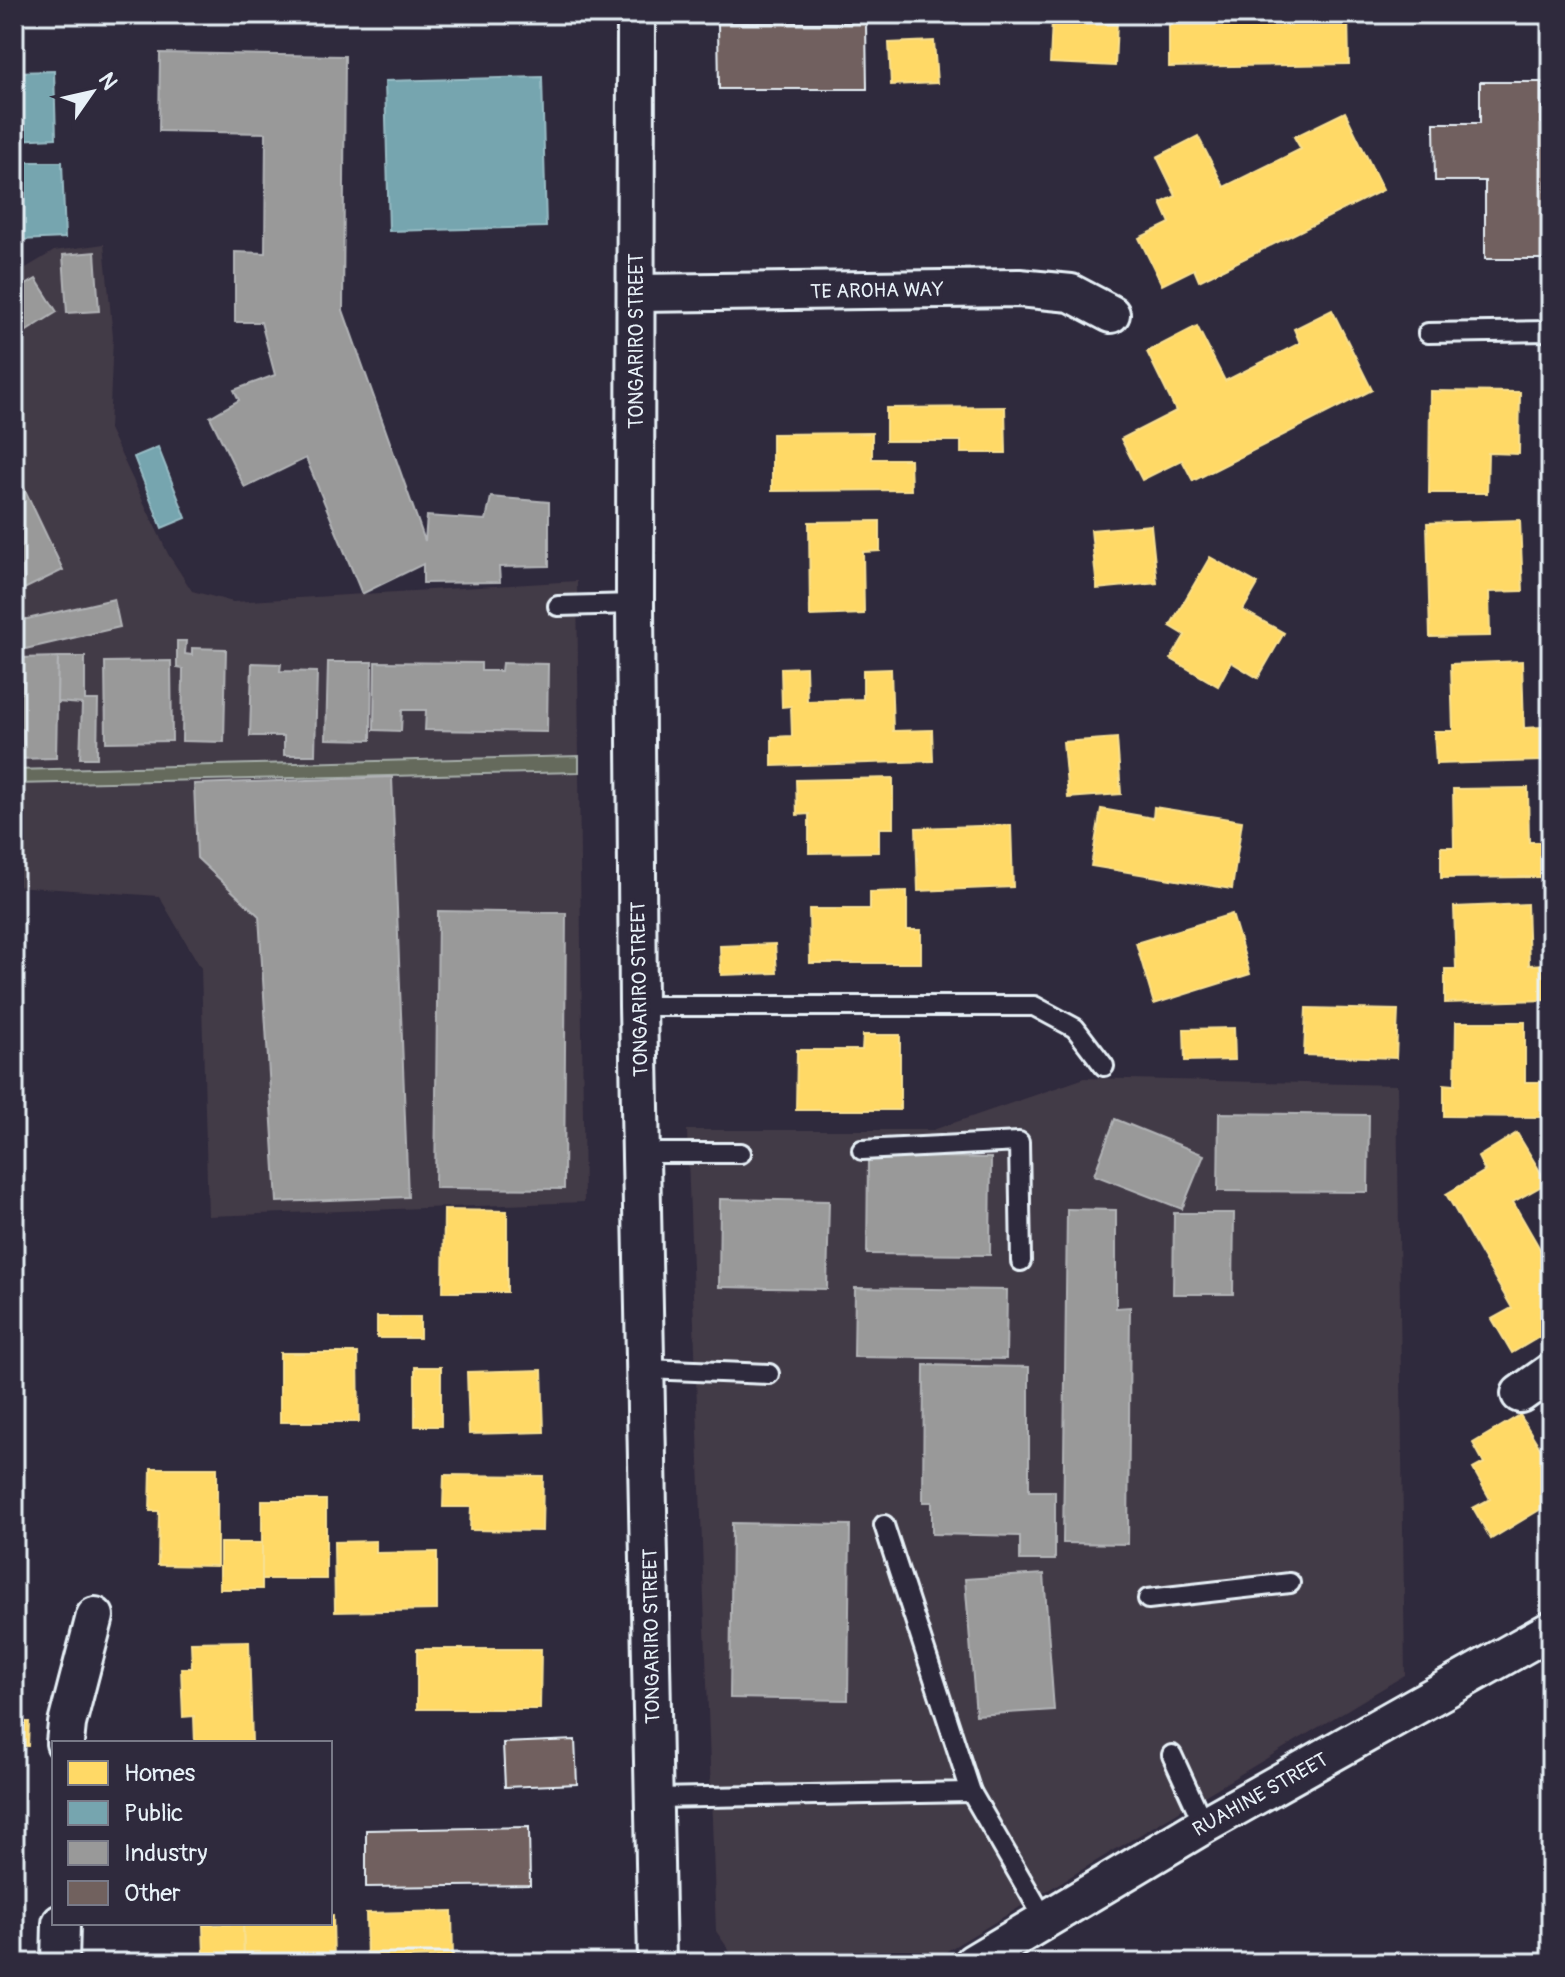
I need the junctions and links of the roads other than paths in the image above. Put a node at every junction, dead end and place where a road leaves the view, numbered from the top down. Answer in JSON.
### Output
{"nodes":[{"id":1,"x":636,"y":14,"type":"edge"},
{"id":2,"x":637,"y":293,"type":"junction"},
{"id":3,"x":1111,"y":314,"type":"dead end"},
{"id":4,"x":1551,"y":331,"type":"edge"},
{"id":5,"x":1428,"y":333,"type":"dead end"},
{"id":6,"x":635,"y":604,"type":"junction"},
{"id":7,"x":558,"y":606,"type":"dead end"},
{"id":8,"x":638,"y":1006,"type":"junction"},
{"id":9,"x":1104,"y":1066,"type":"dead end"},
{"id":10,"x":862,"y":1150,"type":"dead end"},
{"id":11,"x":643,"y":1153,"type":"junction"},
{"id":12,"x":741,"y":1153,"type":"dead end"},
{"id":13,"x":1021,"y":1261,"type":"dead end"},
{"id":14,"x":646,"y":1369,"type":"junction"},
{"id":15,"x":1551,"y":1372,"type":"edge"},
{"id":16,"x":769,"y":1374,"type":"dead end"},
{"id":17,"x":1520,"y":1394,"type":"dead end"},
{"id":18,"x":884,"y":1525,"type":"dead end"},
{"id":19,"x":1290,"y":1583,"type":"dead end"},
{"id":20,"x":1148,"y":1599,"type":"dead end"},
{"id":21,"x":95,"y":1616,"type":"dead end"},
{"id":22,"x":1551,"y":1630,"type":"edge"},
{"id":23,"x":65,"y":1741,"type":"edge"},
{"id":24,"x":1172,"y":1755,"type":"dead end"},
{"id":25,"x":971,"y":1792,"type":"junction"},
{"id":26,"x":654,"y":1798,"type":"junction"},
{"id":27,"x":1204,"y":1825,"type":"junction"},
{"id":28,"x":1045,"y":1920,"type":"junction"},
{"id":29,"x":61,"y":1925,"type":"edge"},
{"id":30,"x":60,"y":1963,"type":"edge"},
{"id":31,"x":657,"y":1963,"type":"edge"},
{"id":32,"x":973,"y":1963,"type":"edge"}],
"edges":[{"from":1,"to":2,"type":"street","name":"TONGARIRO STREET"},
{"from":2,"to":3,"type":"street","name":"TE AROHA WAY"},
{"from":2,"to":6,"type":"street","name":"TONGARIRO STREET"},
{"from":4,"to":5,"type":"lane"},
{"from":6,"to":7,"type":"lane"},
{"from":6,"to":8,"type":"street","name":"TONGARIRO STREET"},
{"from":8,"to":9,"type":"lane"},
{"from":8,"to":11,"type":"street","name":"TONGARIRO STREET"},
{"from":10,"to":13,"type":"lane"},
{"from":11,"to":12,"type":"lane"},
{"from":11,"to":14,"type":"street","name":"TONGARIRO STREET"},
{"from":14,"to":16,"type":"lane"},
{"from":14,"to":26,"type":"street","name":"TONGARIRO STREET"},
{"from":15,"to":17,"type":"street"},
{"from":18,"to":25,"type":"lane"},
{"from":19,"to":20,"type":"lane"},
{"from":21,"to":23,"type":"street"},
{"from":22,"to":27,"type":"street","name":"RUAHINE STREET"},
{"from":24,"to":27,"type":"lane"},
{"from":25,"to":26,"type":"lane"},
{"from":25,"to":28,"type":"lane"},
{"from":26,"to":31,"type":"street","name":"TONGARIRO STREET"},
{"from":27,"to":28,"type":"street","name":"RUAHINE STREET"},
{"from":28,"to":32,"type":"street","name":"RUAHINE STREET"},
{"from":29,"to":30,"type":"street"}]}
